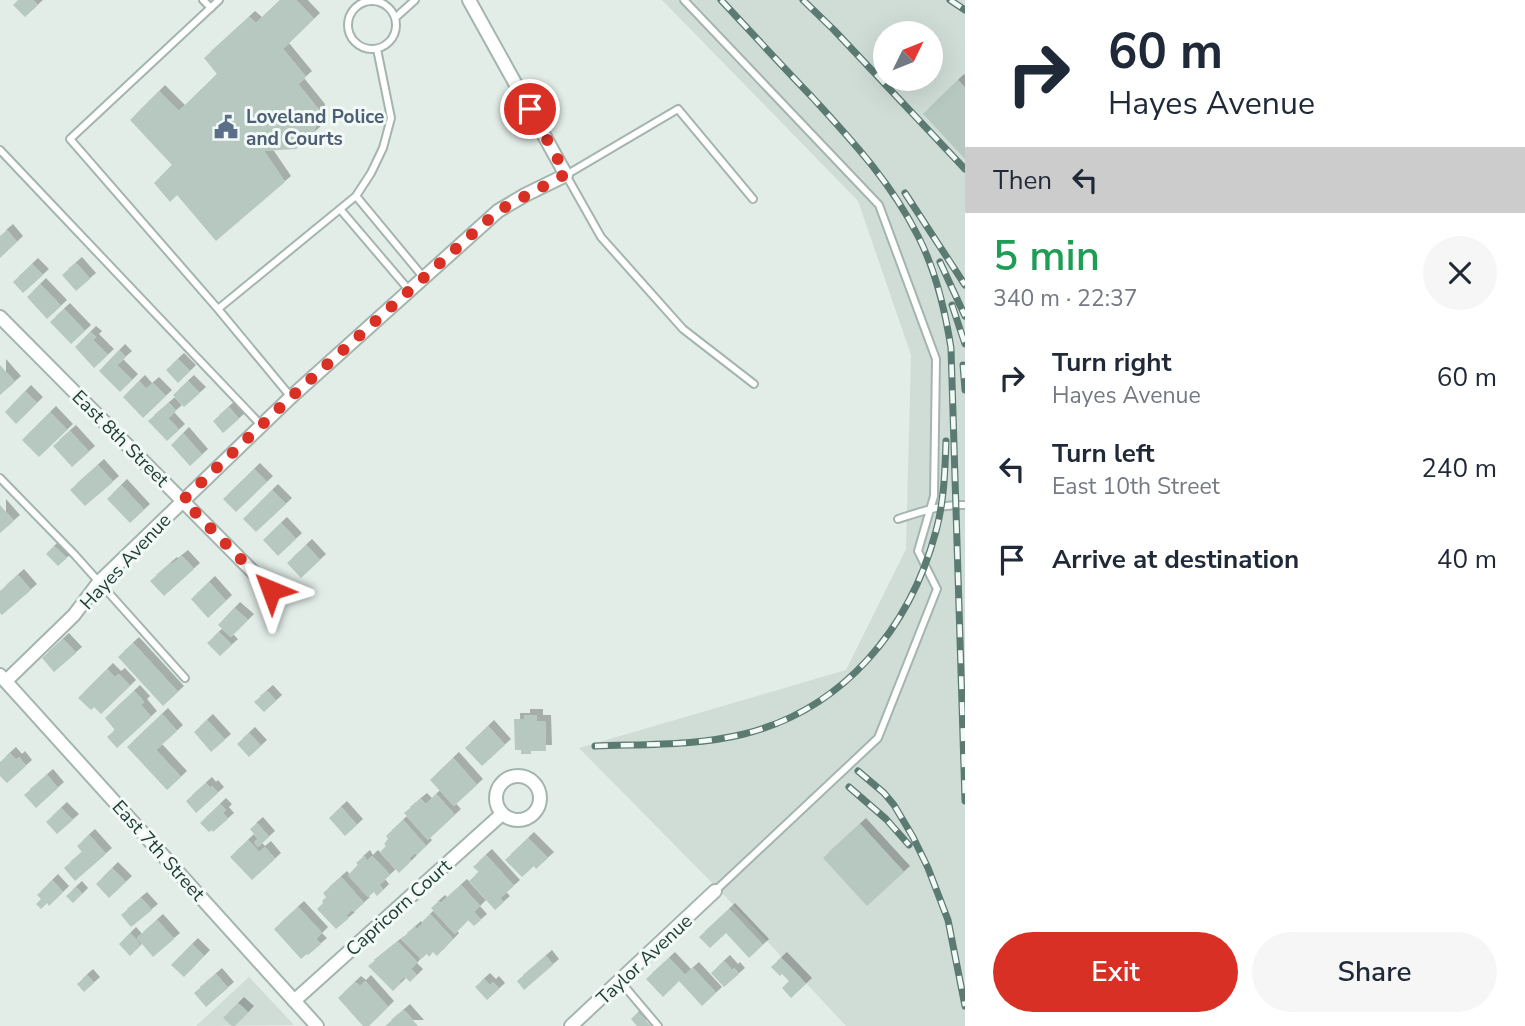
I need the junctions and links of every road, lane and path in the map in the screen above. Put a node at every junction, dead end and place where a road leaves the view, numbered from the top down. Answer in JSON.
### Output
{"nodes":[{"id":1,"x":203,"y":0,"type":"edge"},
{"id":2,"x":219,"y":0,"type":"edge"},
{"id":3,"x":415,"y":0,"type":"edge"},
{"id":4,"x":469,"y":0,"type":"edge"},
{"id":5,"x":684,"y":0,"type":"edge"},
{"id":6,"x":388,"y":2,"type":"edge"},
{"id":7,"x":211,"y":8,"type":"junction"},
{"id":8,"x":395,"y":18,"type":"junction"},
{"id":9,"x":377,"y":48,"type":"junction"},
{"id":10,"x":0,"y":150,"type":"edge"},
{"id":11,"x":566,"y":174,"type":"junction"},
{"id":12,"x":356,"y":196,"type":"junction"},
{"id":13,"x":753,"y":199,"type":"dead end"},
{"id":14,"x":340,"y":209,"type":"junction"},
{"id":15,"x":424,"y":278,"type":"junction"},
{"id":16,"x":410,"y":292,"type":"junction"},
{"id":17,"x":218,"y":309,"type":"junction"},
{"id":18,"x":0,"y":317,"type":"edge"},
{"id":19,"x":754,"y":384,"type":"dead end"},
{"id":20,"x":291,"y":397,"type":"junction"},
{"id":21,"x":261,"y":425,"type":"junction"},
{"id":22,"x":0,"y":478,"type":"edge"},
{"id":23,"x":183,"y":500,"type":"junction"},
{"id":24,"x":965,"y":505,"type":"edge"},
{"id":25,"x":931,"y":509,"type":"junction"},
{"id":26,"x":898,"y":519,"type":"dead end"},
{"id":27,"x":99,"y":582,"type":"junction"},
{"id":28,"x":271,"y":590,"type":"dead end"},
{"id":29,"x":3,"y":678,"type":"edge"},
{"id":30,"x":185,"y":678,"type":"dead end"},
{"id":31,"x":502,"y":814,"type":"dead end"},
{"id":32,"x":716,"y":891,"type":"joint"},
{"id":33,"x":620,"y":981,"type":"junction"},
{"id":34,"x":294,"y":1001,"type":"junction"},
{"id":35,"x":317,"y":1026,"type":"edge"},
{"id":36,"x":571,"y":1026,"type":"edge"},
{"id":37,"x":658,"y":1026,"type":"edge"}],
"edges":[{"from":1,"to":7,"type":"lane"},
{"from":2,"to":7,"type":"lane"},
{"from":3,"to":8,"type":"lane"},
{"from":4,"to":11,"type":"street"},
{"from":5,"to":25,"type":"lane"},
{"from":6,"to":8,"type":"lane"},
{"from":6,"to":9,"type":"lane"},
{"from":7,"to":17,"type":"lane"},
{"from":8,"to":9,"type":"lane"},
{"from":9,"to":12,"type":"lane"},
{"from":10,"to":21,"type":"lane"},
{"from":11,"to":13,"type":"lane"},
{"from":11,"to":15,"type":"street","name":"Hayes Avenue"},
{"from":11,"to":19,"type":"lane"},
{"from":12,"to":14,"type":"lane"},
{"from":12,"to":15,"type":"lane"},
{"from":14,"to":16,"type":"lane"},
{"from":14,"to":17,"type":"lane"},
{"from":15,"to":16,"type":"street","name":"Hayes Avenue"},
{"from":16,"to":20,"type":"street","name":"Hayes Avenue"},
{"from":17,"to":20,"type":"lane"},
{"from":18,"to":23,"type":"street","name":"East 8th Street"},
{"from":20,"to":21,"type":"street","name":"Hayes Avenue"},
{"from":21,"to":23,"type":"street","name":"Hayes Avenue"},
{"from":22,"to":27,"type":"lane"},
{"from":23,"to":27,"type":"street","name":"Hayes Avenue"},
{"from":23,"to":28,"type":"street","name":"East 8th Street"},
{"from":24,"to":25,"type":"lane"},
{"from":25,"to":26,"type":"lane"},
{"from":25,"to":32,"type":"lane"},
{"from":27,"to":29,"type":"street","name":"Hayes Avenue"},
{"from":27,"to":30,"type":"lane"},
{"from":29,"to":34,"type":"street","name":"East 7th Street"},
{"from":31,"to":34,"type":"street","name":"Capricorn Court"},
{"from":32,"to":33,"type":"street","name":"Taylor Avenue"},
{"from":33,"to":36,"type":"street","name":"Taylor Avenue"},
{"from":33,"to":37,"type":"lane"},
{"from":34,"to":35,"type":"street","name":"East 7th Street"}]}
